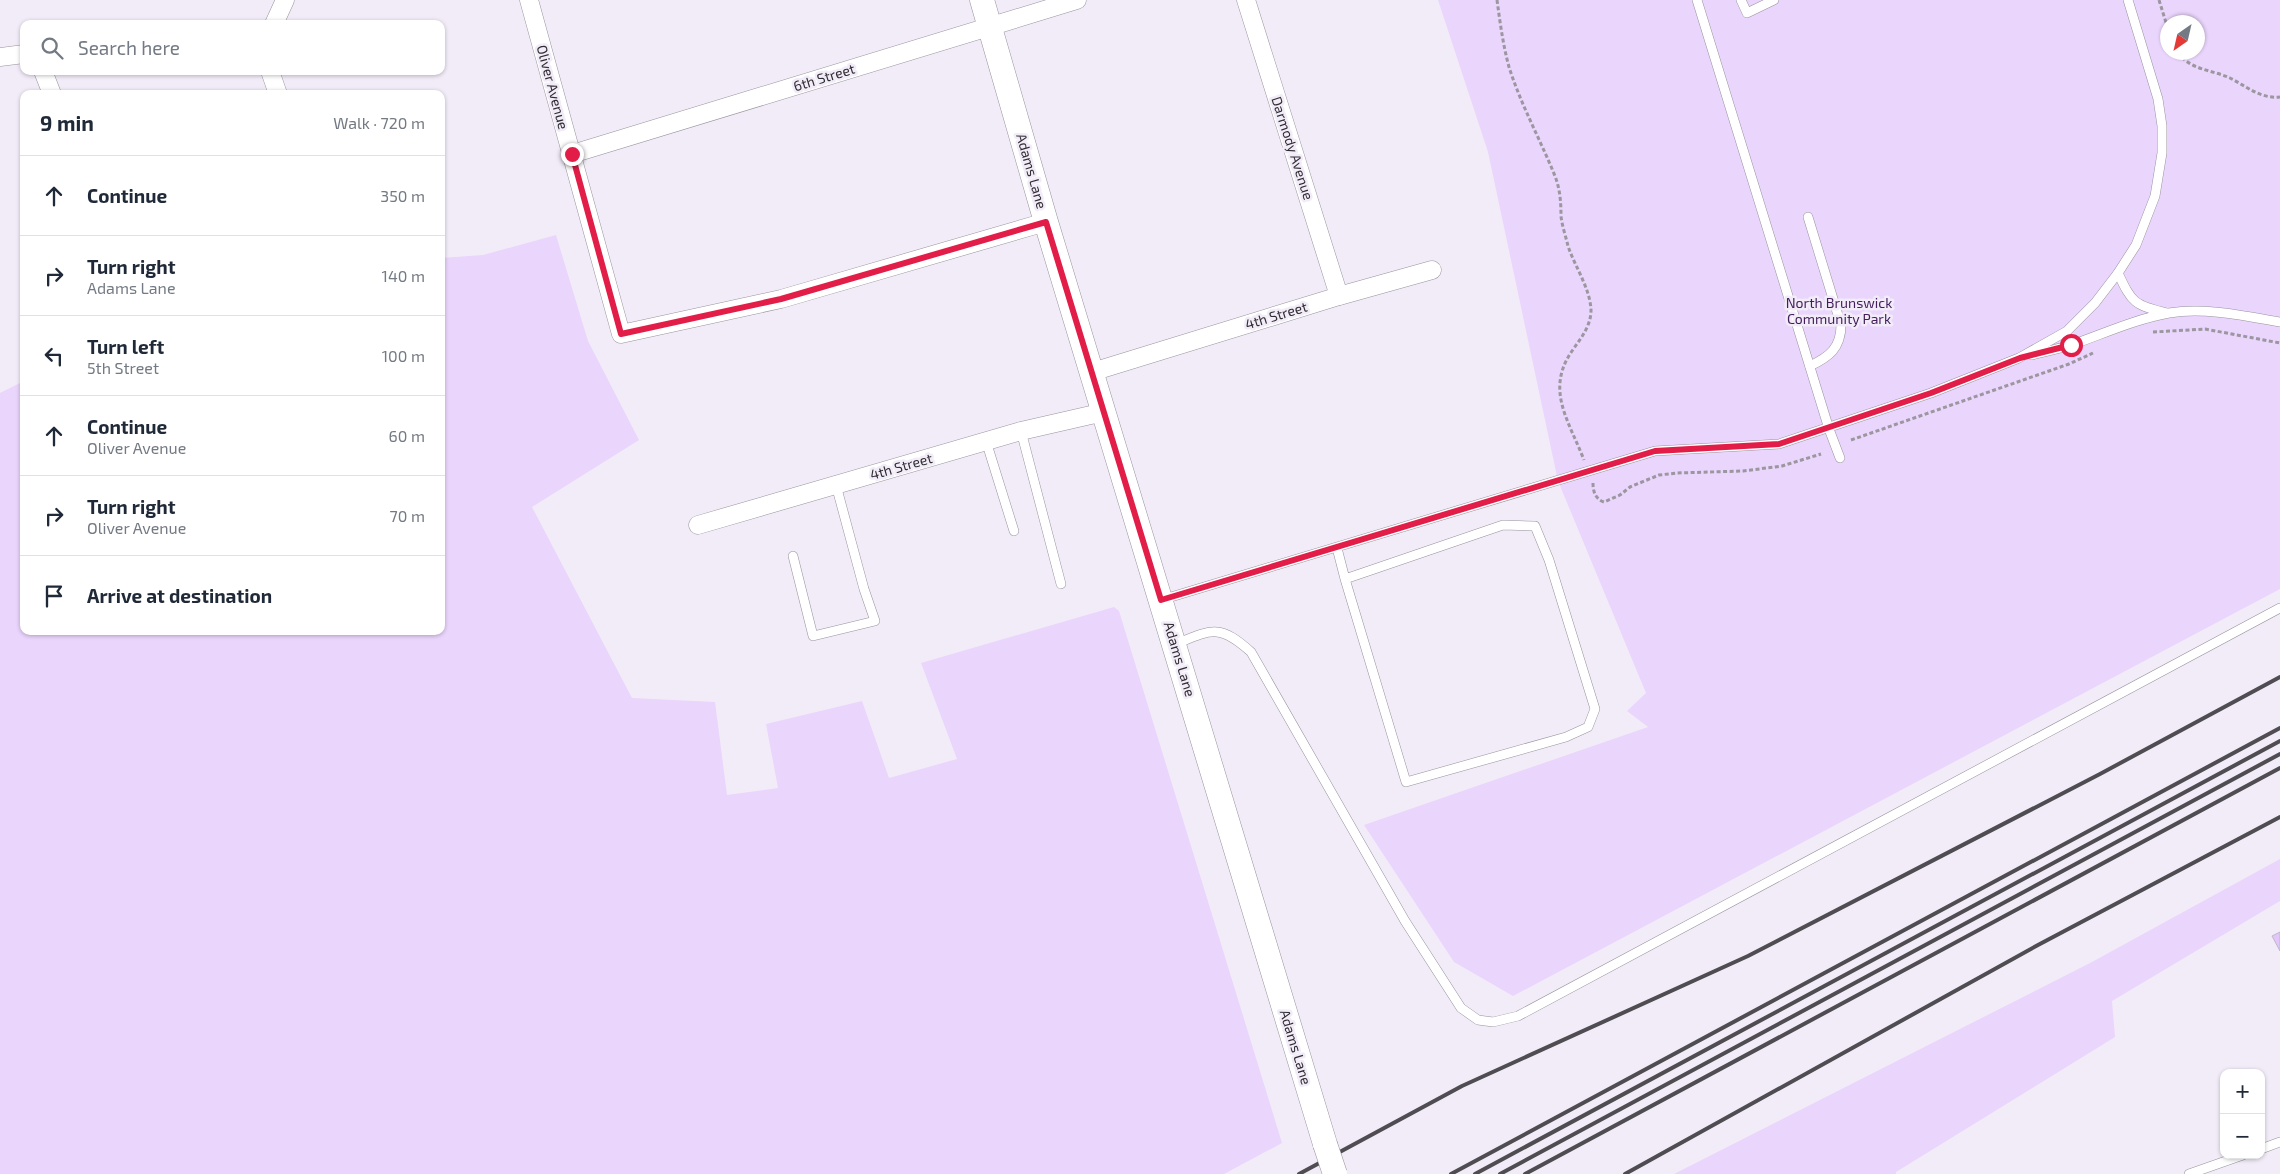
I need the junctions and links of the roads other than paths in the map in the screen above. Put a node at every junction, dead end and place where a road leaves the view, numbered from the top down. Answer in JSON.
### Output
{"nodes":[{"id":1,"x":285,"y":0,"type":"edge"},
{"id":2,"x":529,"y":0,"type":"edge"},
{"id":3,"x":982,"y":0,"type":"edge"},
{"id":4,"x":1076,"y":0,"type":"edge"},
{"id":5,"x":1246,"y":0,"type":"edge"},
{"id":6,"x":1697,"y":0,"type":"edge"},
{"id":7,"x":1741,"y":0,"type":"edge"},
{"id":8,"x":1774,"y":0,"type":"edge"},
{"id":9,"x":2128,"y":0,"type":"edge"},
{"id":10,"x":276,"y":20,"type":"edge"},
{"id":11,"x":990,"y":26,"type":"junction"},
{"id":12,"x":20,"y":54,"type":"edge"},
{"id":13,"x":0,"y":57,"type":"edge"},
{"id":14,"x":45,"y":75,"type":"edge"},
{"id":15,"x":271,"y":75,"type":"edge"},
{"id":16,"x":50,"y":90,"type":"edge"},
{"id":17,"x":277,"y":90,"type":"edge"},
{"id":18,"x":572,"y":154,"type":"junction"},
{"id":19,"x":1808,"y":216,"type":"dead end"},
{"id":20,"x":1046,"y":222,"type":"junction"},
{"id":21,"x":1432,"y":270,"type":"dead end"},
{"id":22,"x":2118,"y":273,"type":"junction"},
{"id":23,"x":1339,"y":296,"type":"junction"},
{"id":24,"x":2169,"y":313,"type":"junction"},
{"id":25,"x":2280,"y":322,"type":"edge"},
{"id":26,"x":2020,"y":358,"type":"junction"},
{"id":27,"x":1810,"y":366,"type":"junction"},
{"id":28,"x":1092,"y":372,"type":"junction"},
{"id":29,"x":1104,"y":412,"type":"junction"},
{"id":30,"x":1829,"y":429,"type":"junction"},
{"id":31,"x":1021,"y":431,"type":"junction"},
{"id":32,"x":986,"y":441,"type":"junction"},
{"id":33,"x":1840,"y":458,"type":"dead end"},
{"id":34,"x":836,"y":485,"type":"junction"},
{"id":35,"x":698,"y":525,"type":"dead end"},
{"id":36,"x":1014,"y":531,"type":"dead end"},
{"id":37,"x":1336,"y":548,"type":"junction"},
{"id":38,"x":793,"y":556,"type":"dead end"},
{"id":39,"x":1345,"y":579,"type":"junction"},
{"id":40,"x":1062,"y":584,"type":"dead end"},
{"id":41,"x":1161,"y":600,"type":"junction"},
{"id":42,"x":2280,"y":608,"type":"edge"},
{"id":43,"x":1175,"y":644,"type":"junction"},
{"id":44,"x":2280,"y":1142,"type":"edge"},
{"id":45,"x":2265,"y":1148,"type":"edge"},
{"id":46,"x":2232,"y":1159,"type":"edge"},
{"id":47,"x":1335,"y":1174,"type":"edge"},
{"id":48,"x":2189,"y":1174,"type":"edge"}],
"edges":[{"from":1,"to":10,"type":"street"},
{"from":2,"to":18,"type":"street","name":"Oliver Avenue"},
{"from":3,"to":11,"type":"street","name":"Adams Lane"},
{"from":4,"to":11,"type":"street","name":"6th Street"},
{"from":5,"to":23,"type":"street","name":"Darmody Avenue"},
{"from":6,"to":27,"type":"lane"},
{"from":7,"to":8,"type":"lane"},
{"from":9,"to":22,"type":"lane"},
{"from":11,"to":18,"type":"street","name":"6th Street"},
{"from":11,"to":20,"type":"street","name":"Adams Lane"},
{"from":12,"to":13,"type":"street"},
{"from":14,"to":16,"type":"street"},
{"from":15,"to":17,"type":"street"},
{"from":18,"to":20,"type":"street","name":"Oliver Avenue"},
{"from":19,"to":27,"type":"lane"},
{"from":20,"to":28,"type":"street","name":"Adams Lane"},
{"from":21,"to":23,"type":"street","name":"4th Street"},
{"from":22,"to":24,"type":"lane"},
{"from":22,"to":26,"type":"lane"},
{"from":23,"to":28,"type":"street","name":"4th Street"},
{"from":24,"to":25,"type":"lane"},
{"from":24,"to":26,"type":"lane"},
{"from":26,"to":30,"type":"lane"},
{"from":27,"to":30,"type":"lane"},
{"from":28,"to":29,"type":"street","name":"Adams Lane"},
{"from":29,"to":31,"type":"street","name":"4th Street"},
{"from":29,"to":41,"type":"street","name":"Adams Lane"},
{"from":30,"to":33,"type":"lane"},
{"from":30,"to":37,"type":"lane"},
{"from":31,"to":32,"type":"street","name":"4th Street"},
{"from":31,"to":40,"type":"lane"},
{"from":32,"to":34,"type":"street","name":"4th Street"},
{"from":32,"to":36,"type":"lane"},
{"from":34,"to":35,"type":"street","name":"4th Street"},
{"from":34,"to":38,"type":"lane"},
{"from":37,"to":39,"type":"lane"},
{"from":37,"to":41,"type":"lane"},
{"from":39,"to":39,"type":"lane"},
{"from":41,"to":43,"type":"street","name":"Adams Lane"},
{"from":42,"to":43,"type":"lane"},
{"from":43,"to":47,"type":"street","name":"Adams Lane","bridge":true},
{"from":44,"to":45,"type":"lane"},
{"from":46,"to":48,"type":"lane"}]}
